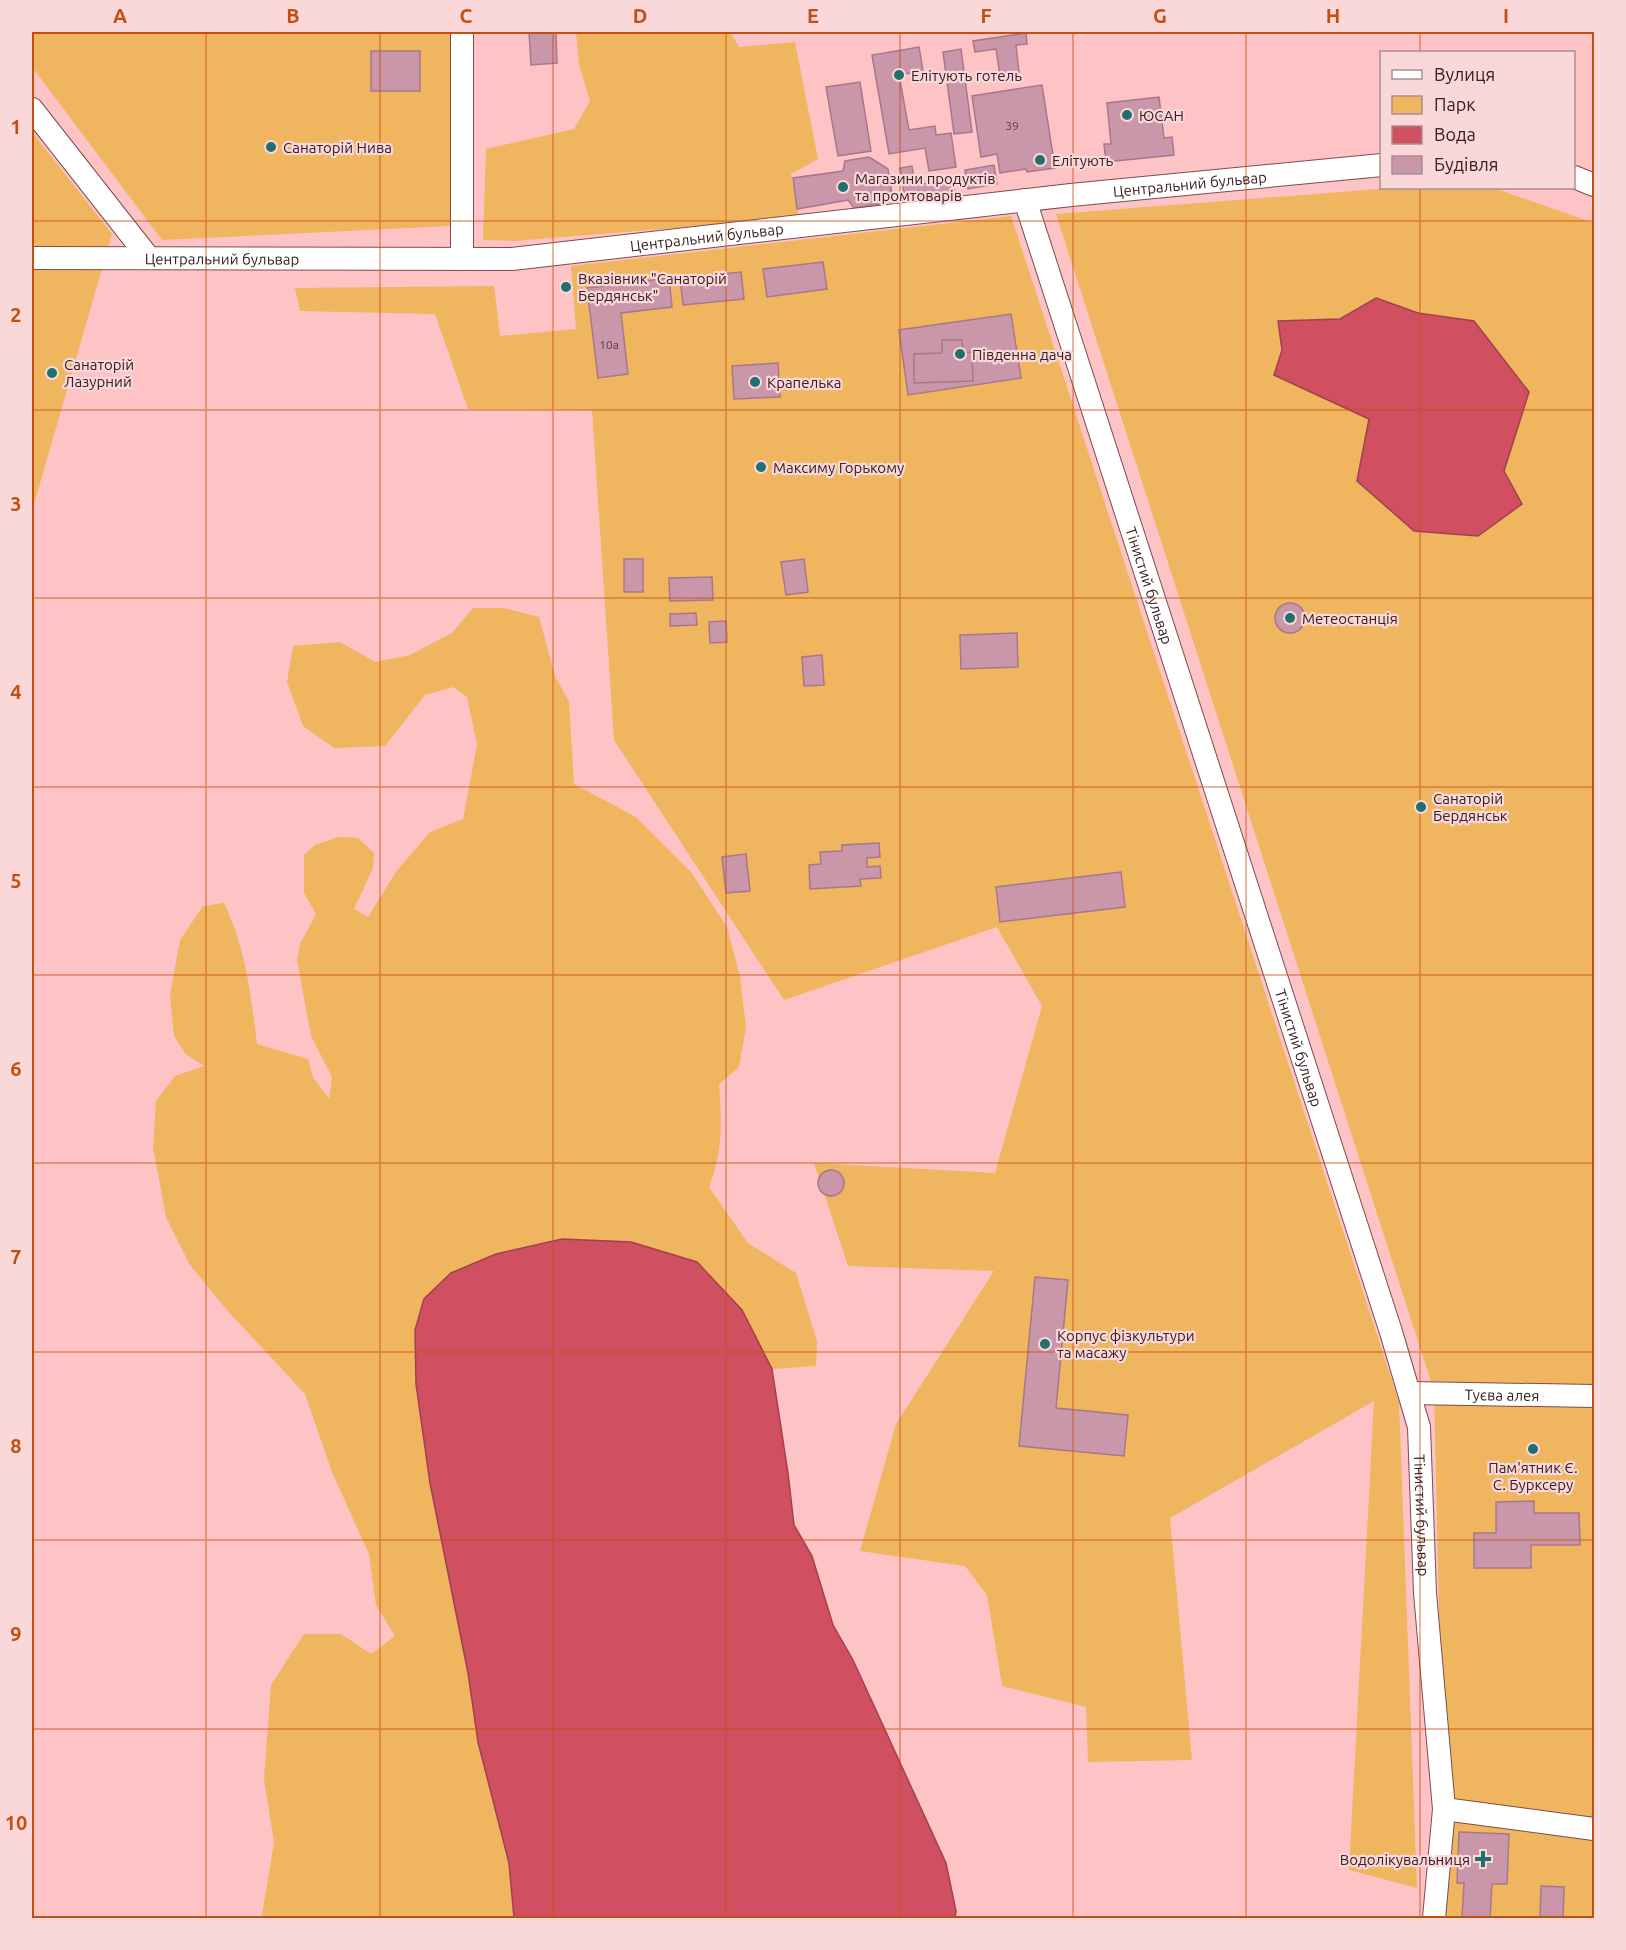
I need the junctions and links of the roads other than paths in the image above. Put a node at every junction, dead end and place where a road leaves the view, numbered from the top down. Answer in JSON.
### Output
{"nodes":[{"id":1,"x":462,"y":32,"type":"edge"},
{"id":2,"x":32,"y":109,"type":"edge"},
{"id":3,"x":1380,"y":165,"type":"edge"},
{"id":4,"x":1575,"y":177,"type":"edge"},
{"id":5,"x":1594,"y":185,"type":"edge"},
{"id":6,"x":1025,"y":200,"type":"junction"},
{"id":7,"x":32,"y":258,"type":"edge"},
{"id":8,"x":149,"y":258,"type":"junction"},
{"id":9,"x":462,"y":259,"type":"junction"},
{"id":10,"x":1410,"y":1393,"type":"junction"},
{"id":11,"x":1594,"y":1396,"type":"edge"},
{"id":12,"x":1444,"y":1809,"type":"junction"},
{"id":13,"x":1594,"y":1829,"type":"edge"},
{"id":14,"x":1434,"y":1918,"type":"edge"}],
"edges":[{"from":1,"to":9,"type":"street"},
{"from":2,"to":8,"type":"street"},
{"from":3,"to":6,"type":"street","name":"Центральний бульвар"},
{"from":4,"to":5,"type":"street"},
{"from":6,"to":9,"type":"street","name":"Центральний бульвар"},
{"from":6,"to":10,"type":"street","name":"Тінистий бульвар"},
{"from":7,"to":8,"type":"street","name":"Центральний бульвар"},
{"from":8,"to":9,"type":"street","name":"Центральний бульвар"},
{"from":10,"to":11,"type":"street","name":"Туєва алея"},
{"from":10,"to":12,"type":"street","name":"Тінистий бульвар"},
{"from":12,"to":13,"type":"street"},
{"from":12,"to":14,"type":"street","name":"Тінистий бульвар"}]}
